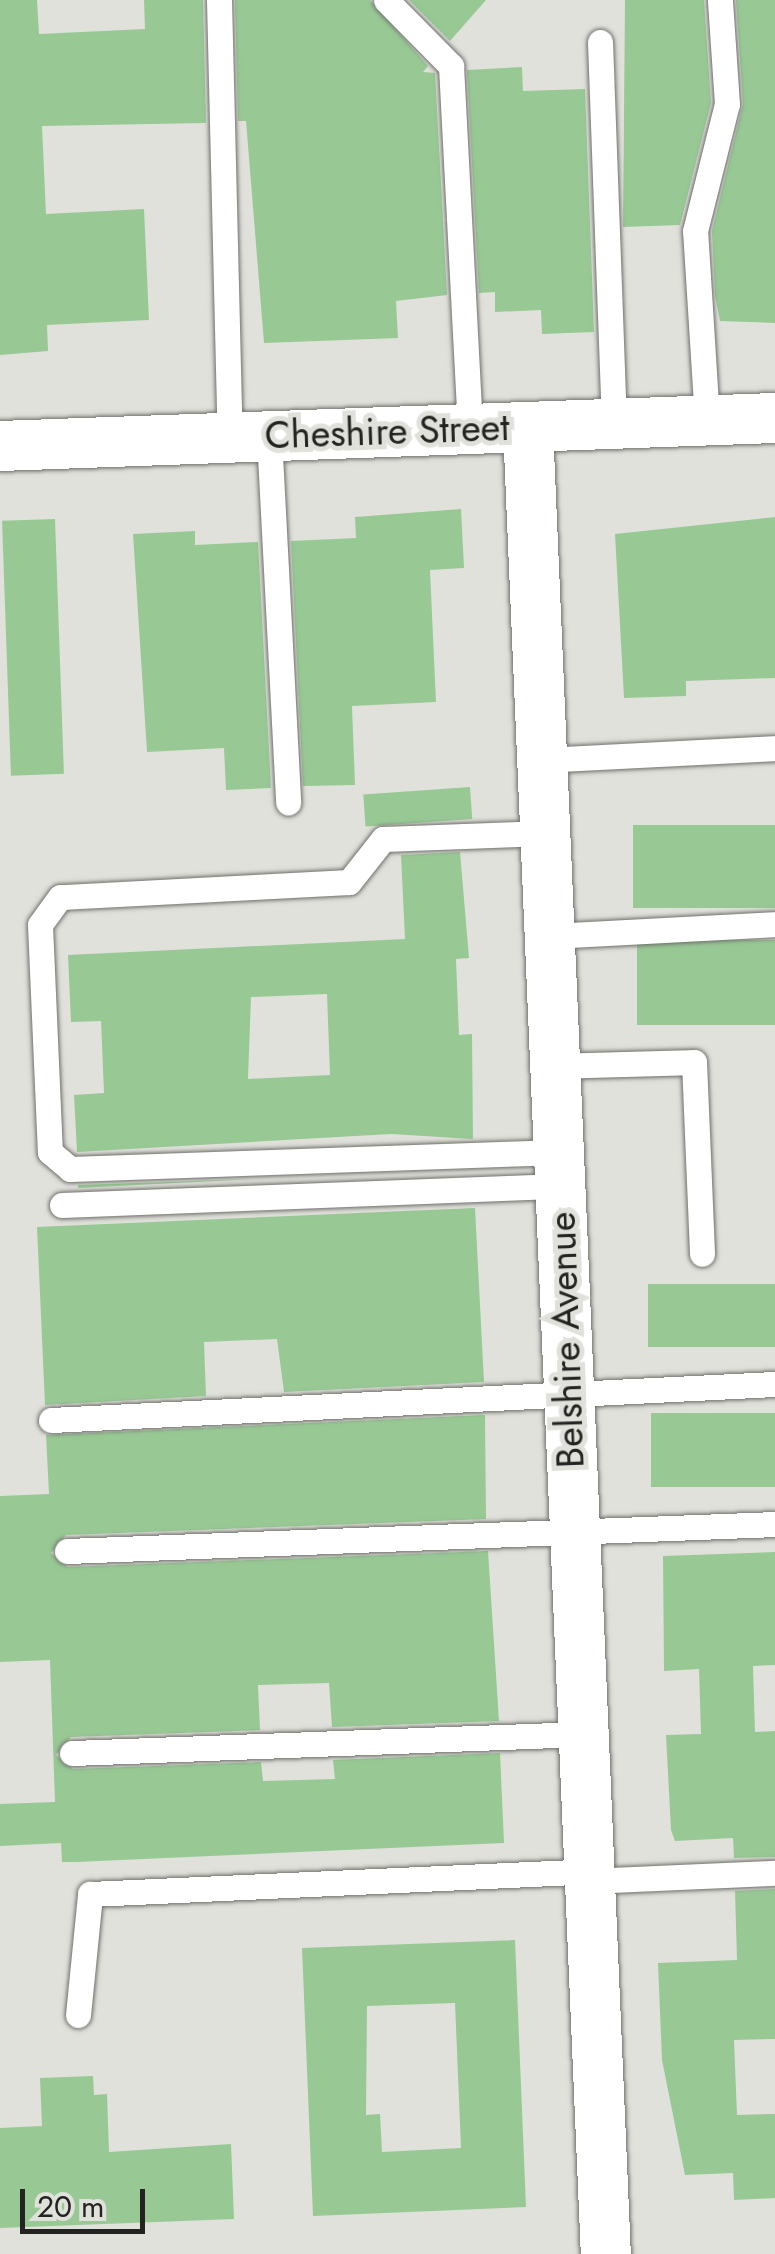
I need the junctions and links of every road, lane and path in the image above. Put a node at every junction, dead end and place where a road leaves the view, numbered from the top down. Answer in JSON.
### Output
{"nodes":[{"id":1,"x":218,"y":0,"type":"edge"},
{"id":2,"x":386,"y":0,"type":"edge"},
{"id":3,"x":720,"y":0,"type":"edge"},
{"id":4,"x":600,"y":42,"type":"dead end"},
{"id":5,"x":775,"y":418,"type":"edge"},
{"id":6,"x":707,"y":420,"type":"junction"},
{"id":7,"x":614,"y":424,"type":"junction"},
{"id":8,"x":528,"y":427,"type":"junction"},
{"id":9,"x":470,"y":429,"type":"junction"},
{"id":10,"x":250,"y":436,"type":"junction"},
{"id":11,"x":0,"y":446,"type":"edge"},
{"id":12,"x":775,"y":748,"type":"edge"},
{"id":13,"x":542,"y":760,"type":"junction"},
{"id":14,"x":288,"y":803,"type":"dead end"},
{"id":15,"x":544,"y":832,"type":"junction"},
{"id":16,"x":775,"y":924,"type":"edge"},
{"id":17,"x":549,"y":936,"type":"junction"},
{"id":18,"x":555,"y":1066,"type":"junction"},
{"id":19,"x":559,"y":1169,"type":"junction"},
{"id":20,"x":62,"y":1205,"type":"dead end"},
{"id":21,"x":702,"y":1254,"type":"dead end"},
{"id":22,"x":775,"y":1384,"type":"edge"},
{"id":23,"x":568,"y":1394,"type":"junction"},
{"id":24,"x":51,"y":1420,"type":"dead end"},
{"id":25,"x":775,"y":1524,"type":"edge"},
{"id":26,"x":574,"y":1530,"type":"junction"},
{"id":27,"x":67,"y":1551,"type":"dead end"},
{"id":28,"x":582,"y":1734,"type":"junction"},
{"id":29,"x":72,"y":1754,"type":"dead end"},
{"id":30,"x":775,"y":1874,"type":"edge"},
{"id":31,"x":589,"y":1876,"type":"junction"},
{"id":32,"x":78,"y":2015,"type":"dead end"},
{"id":33,"x":606,"y":2254,"type":"edge"}],
"edges":[{"from":1,"to":10,"type":"lane"},
{"from":2,"to":9,"type":"lane"},
{"from":3,"to":6,"type":"lane"},
{"from":4,"to":7,"type":"lane"},
{"from":5,"to":6,"type":"street","name":"Cheshire Street"},
{"from":6,"to":7,"type":"street","name":"Cheshire Street"},
{"from":7,"to":8,"type":"street","name":"Cheshire Street"},
{"from":8,"to":9,"type":"street","name":"Cheshire Street"},
{"from":8,"to":13,"type":"street","name":"Belshire Avenue"},
{"from":9,"to":10,"type":"street","name":"Cheshire Street"},
{"from":10,"to":11,"type":"street","name":"Cheshire Street"},
{"from":10,"to":14,"type":"lane"},
{"from":12,"to":13,"type":"lane"},
{"from":13,"to":15,"type":"street","name":"Belshire Avenue"},
{"from":15,"to":17,"type":"street","name":"Belshire Avenue"},
{"from":15,"to":19,"type":"lane"},
{"from":16,"to":17,"type":"lane"},
{"from":17,"to":18,"type":"street","name":"Belshire Avenue"},
{"from":18,"to":19,"type":"street","name":"Belshire Avenue"},
{"from":18,"to":21,"type":"lane"},
{"from":19,"to":20,"type":"lane"},
{"from":19,"to":23,"type":"street","name":"Belshire Avenue"},
{"from":22,"to":23,"type":"lane"},
{"from":23,"to":24,"type":"lane"},
{"from":23,"to":26,"type":"street","name":"Belshire Avenue"},
{"from":25,"to":26,"type":"lane"},
{"from":26,"to":27,"type":"lane"},
{"from":26,"to":28,"type":"street","name":"Belshire Avenue"},
{"from":28,"to":29,"type":"lane"},
{"from":28,"to":31,"type":"street","name":"Belshire Avenue"},
{"from":30,"to":31,"type":"lane"},
{"from":31,"to":32,"type":"lane"},
{"from":31,"to":33,"type":"street","name":"Belshire Avenue"}]}
